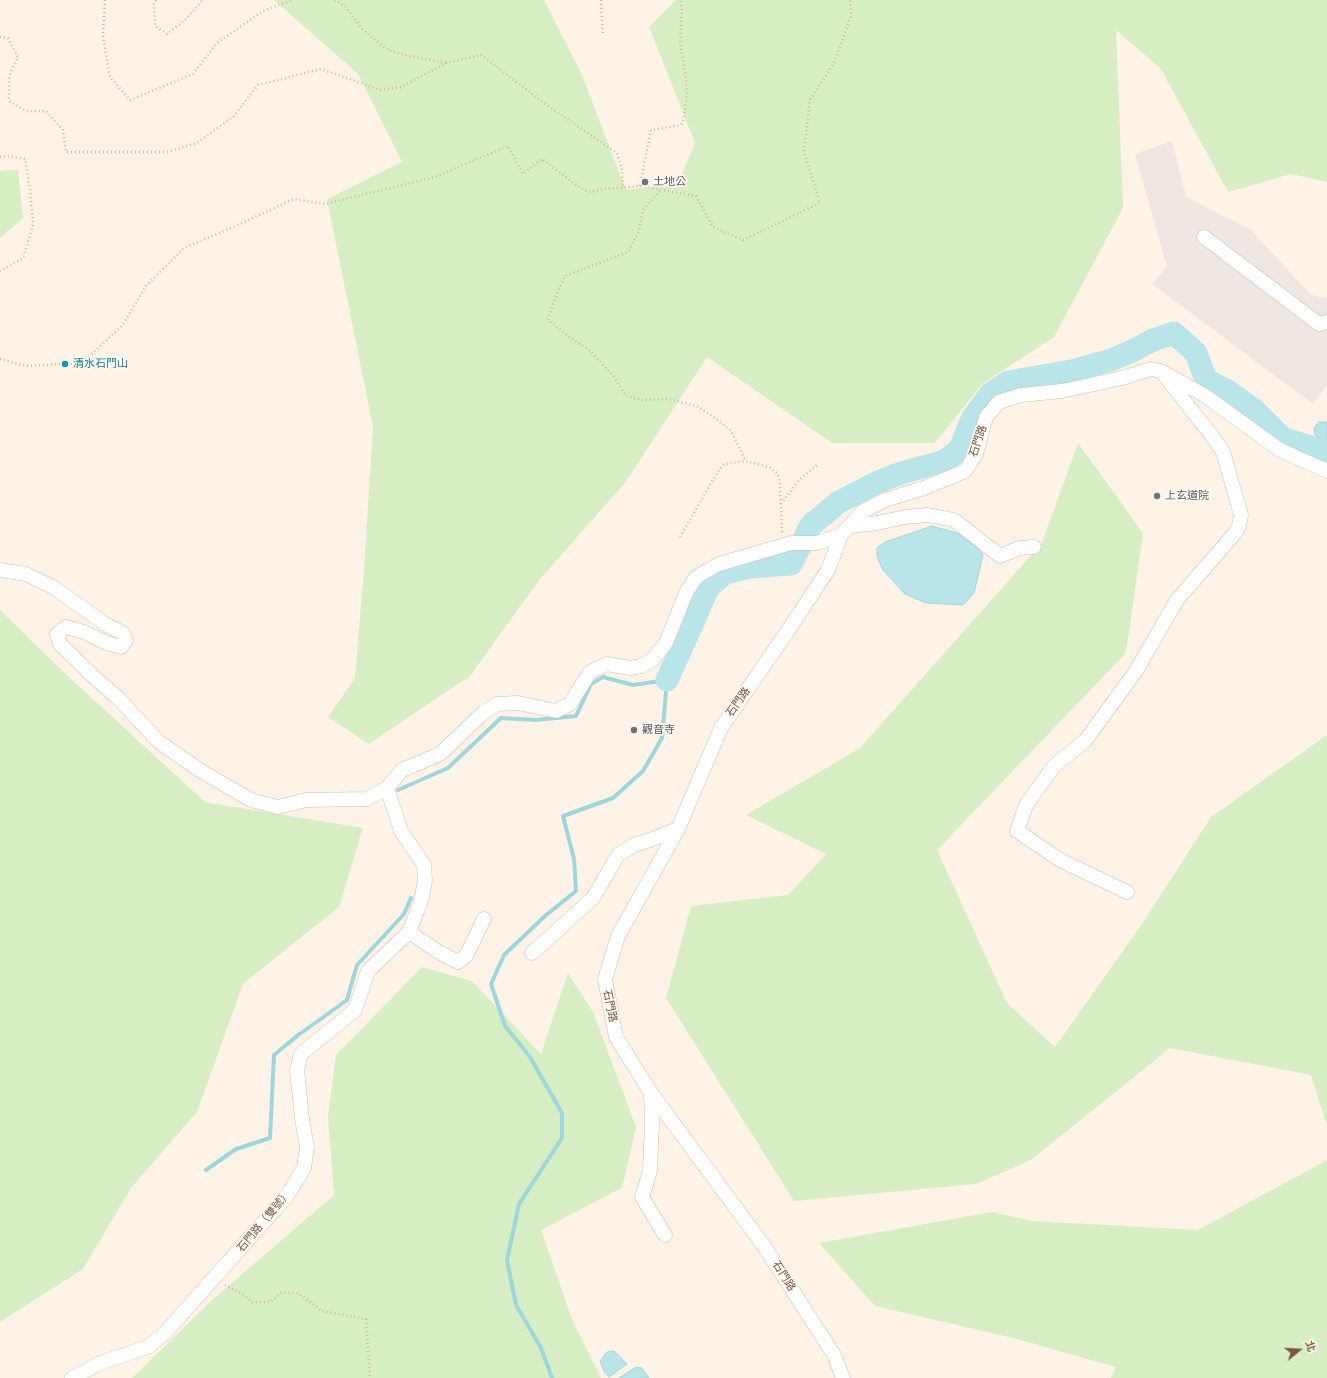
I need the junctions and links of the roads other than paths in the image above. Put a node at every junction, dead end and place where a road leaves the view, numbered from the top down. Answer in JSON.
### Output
{"nodes":[{"id":1,"x":1204,"y":237,"type":"dead end"},
{"id":2,"x":1327,"y":322,"type":"edge"},
{"id":3,"x":1161,"y":371,"type":"junction"},
{"id":4,"x":1327,"y":470,"type":"edge"},
{"id":5,"x":846,"y":530,"type":"junction"},
{"id":6,"x":1034,"y":547,"type":"dead end"},
{"id":7,"x":0,"y":570,"type":"edge"},
{"id":8,"x":387,"y":788,"type":"junction"},
{"id":9,"x":678,"y":829,"type":"junction"},
{"id":10,"x":1127,"y":892,"type":"dead end"},
{"id":11,"x":484,"y":919,"type":"dead end"},
{"id":12,"x":409,"y":932,"type":"junction"},
{"id":13,"x":532,"y":953,"type":"dead end"},
{"id":14,"x":651,"y":1093,"type":"junction"},
{"id":15,"x":665,"y":1235,"type":"dead end"},
{"id":16,"x":72,"y":1378,"type":"edge"},
{"id":17,"x":843,"y":1378,"type":"edge"}],
"edges":[{"from":1,"to":2,"type":"street"},
{"from":3,"to":4,"type":"street"},
{"from":3,"to":5,"type":"street","name":"石門路"},
{"from":3,"to":10,"type":"street"},
{"from":5,"to":6,"type":"street"},
{"from":5,"to":8,"type":"street"},
{"from":5,"to":9,"type":"street","name":"石門路"},
{"from":7,"to":8,"type":"street"},
{"from":8,"to":12,"type":"street","name":"石門路（雙號）"},
{"from":9,"to":13,"type":"street"},
{"from":9,"to":14,"type":"street","name":"石門路"},
{"from":11,"to":12,"type":"street"},
{"from":12,"to":16,"type":"street","name":"石門路（雙號）"},
{"from":14,"to":15,"type":"street"},
{"from":14,"to":17,"type":"street","name":"石門路"}]}
